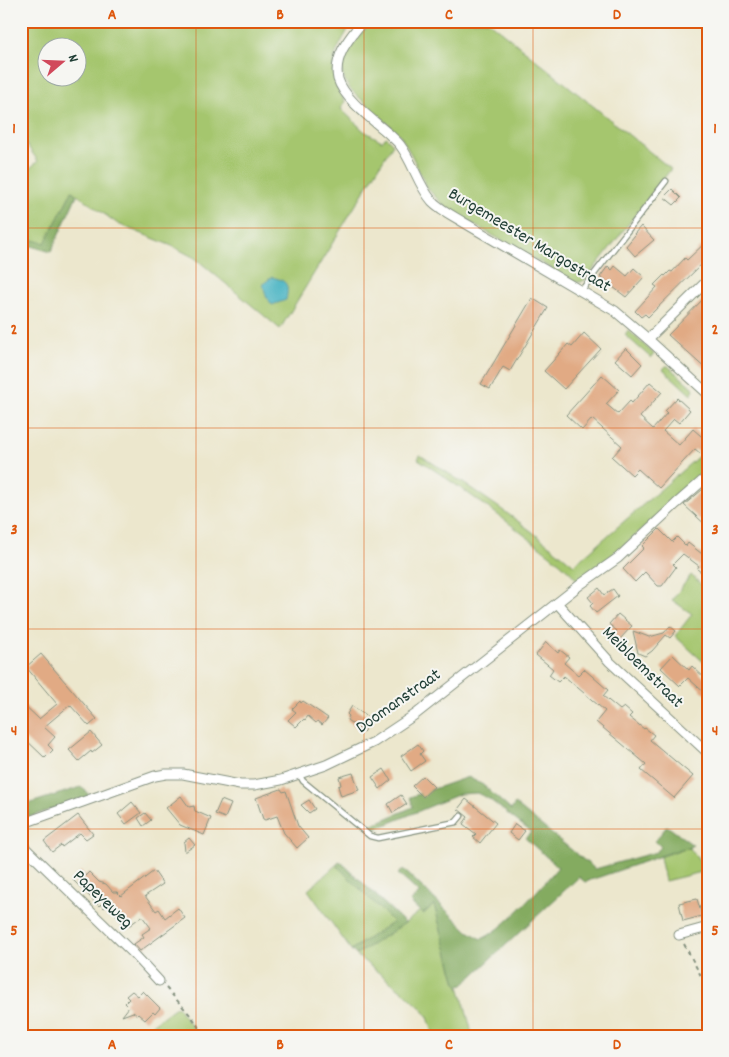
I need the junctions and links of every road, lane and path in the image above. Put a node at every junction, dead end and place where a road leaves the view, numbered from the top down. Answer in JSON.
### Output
{"nodes":[{"id":1,"x":363,"y":21,"type":"edge"},
{"id":2,"x":666,"y":181,"type":"dead end"},
{"id":3,"x":708,"y":280,"type":"edge"},
{"id":4,"x":581,"y":290,"type":"junction"},
{"id":5,"x":648,"y":339,"type":"junction"},
{"id":6,"x":708,"y":394,"type":"edge"},
{"id":7,"x":708,"y":476,"type":"edge"},
{"id":8,"x":557,"y":603,"type":"junction"},
{"id":9,"x":708,"y":753,"type":"edge"},
{"id":10,"x":299,"y":774,"type":"junction"},
{"id":11,"x":461,"y":816,"type":"dead end"},
{"id":12,"x":21,"y":824,"type":"edge"},
{"id":13,"x":21,"y":844,"type":"edge"},
{"id":14,"x":708,"y":927,"type":"edge"},
{"id":15,"x":679,"y":935,"type":"joint"},
{"id":16,"x":159,"y":981,"type":"joint"},
{"id":17,"x":708,"y":989,"type":"edge"},
{"id":18,"x":204,"y":1036,"type":"edge"}],
"edges":[{"from":1,"to":4,"type":"street","name":"Burgemeester Margostraat"},
{"from":2,"to":4,"type":"lane"},
{"from":3,"to":5,"type":"street"},
{"from":4,"to":5,"type":"street","name":"Burgemeester Margostraat"},
{"from":5,"to":6,"type":"street","name":"Burgemeester Margostraat"},
{"from":7,"to":8,"type":"street","name":"Doomanstraat"},
{"from":8,"to":9,"type":"street","name":"Meibloemstraat"},
{"from":8,"to":10,"type":"street","name":"Doomanstraat"},
{"from":10,"to":11,"type":"lane"},
{"from":10,"to":12,"type":"street","name":"Doomanstraat"},
{"from":13,"to":16,"type":"street","name":"Papeyeweg"},
{"from":14,"to":15,"type":"street"},
{"from":15,"to":17,"type":"path"},
{"from":16,"to":18,"type":"path"}]}
